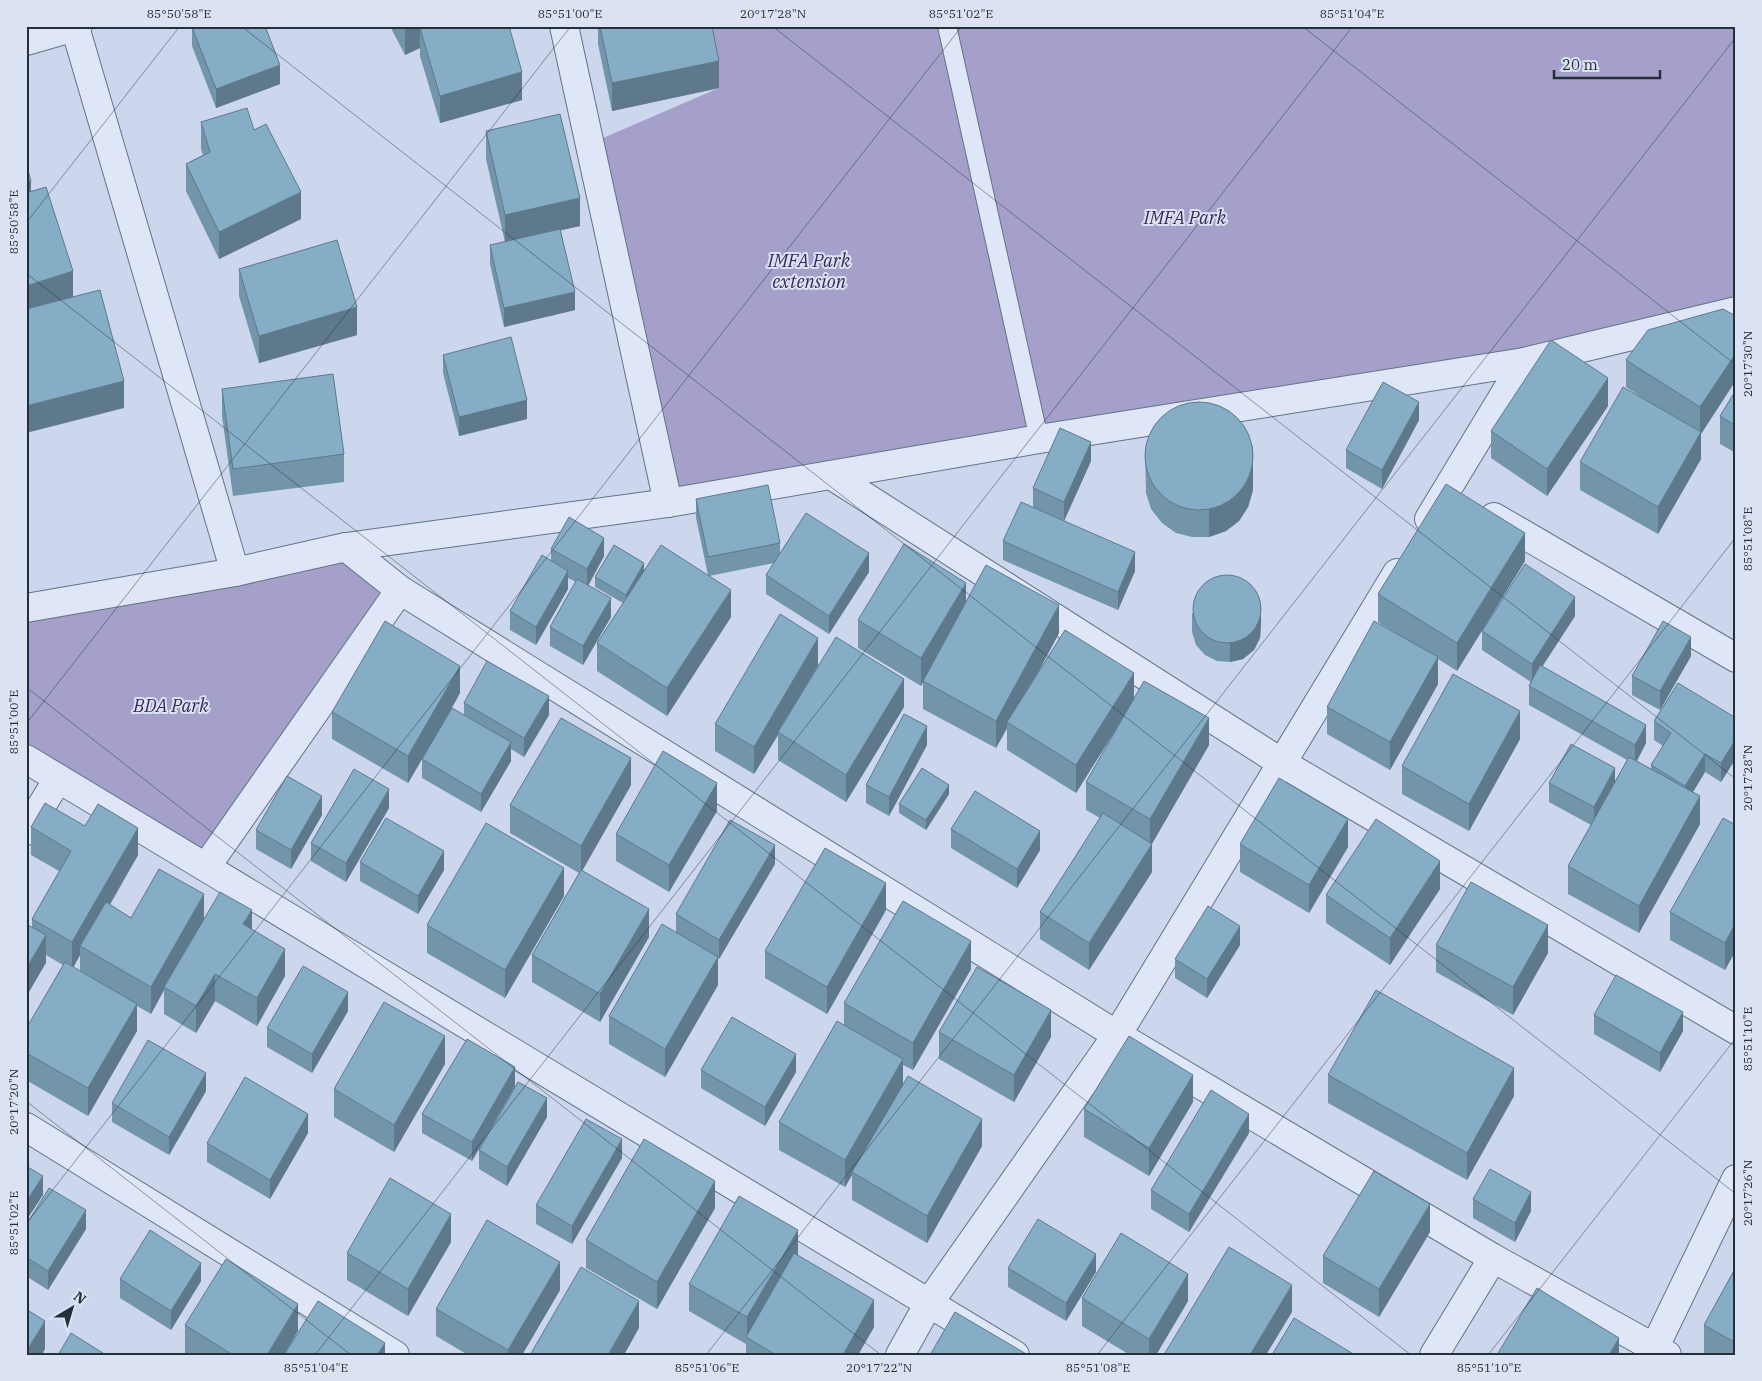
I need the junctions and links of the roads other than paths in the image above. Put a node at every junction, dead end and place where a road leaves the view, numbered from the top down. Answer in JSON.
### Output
{"nodes":[{"id":1,"x":564,"y":26,"type":"edge"},
{"id":2,"x":947,"y":26,"type":"edge"},
{"id":3,"x":76,"y":27,"type":"edge"},
{"id":4,"x":26,"y":41,"type":"edge"},
{"id":5,"x":1736,"y":312,"type":"edge"},
{"id":6,"x":1524,"y":362,"type":"junction"},
{"id":7,"x":1039,"y":439,"type":"junction"},
{"id":8,"x":831,"y":475,"type":"junction"},
{"id":9,"x":1461,"y":498,"type":"junction"},
{"id":10,"x":668,"y":503,"type":"junction"},
{"id":11,"x":346,"y":547,"type":"junction"},
{"id":12,"x":235,"y":572,"type":"junction"},
{"id":13,"x":400,"y":590,"type":"junction"},
{"id":14,"x":26,"y":608,"type":"edge"},
{"id":15,"x":1736,"y":658,"type":"edge"},
{"id":16,"x":26,"y":759,"type":"edge"},
{"id":17,"x":1282,"y":763,"type":"junction"},
{"id":18,"x":58,"y":779,"type":"junction"},
{"id":19,"x":26,"y":831,"type":"edge"},
{"id":20,"x":206,"y":867,"type":"junction"},
{"id":21,"x":1736,"y":1030,"type":"edge"},
{"id":22,"x":1117,"y":1035,"type":"junction"},
{"id":23,"x":26,"y":1127,"type":"edge"},
{"id":24,"x":1736,"y":1178,"type":"edge"},
{"id":25,"x":1493,"y":1258,"type":"junction"},
{"id":26,"x":929,"y":1303,"type":"junction"},
{"id":27,"x":1657,"y":1352,"type":"edge"},
{"id":28,"x":395,"y":1355,"type":"edge"},
{"id":29,"x":900,"y":1355,"type":"edge"},
{"id":30,"x":1015,"y":1355,"type":"edge"},
{"id":31,"x":1434,"y":1355,"type":"edge"}],
"edges":[{"from":1,"to":10,"type":"street"},
{"from":2,"to":7,"type":"lane"},
{"from":3,"to":4,"type":"street"},
{"from":3,"to":12,"type":"street"},
{"from":5,"to":6,"type":"street"},
{"from":6,"to":7,"type":"street"},
{"from":6,"to":9,"type":"street"},
{"from":7,"to":8,"type":"street"},
{"from":8,"to":10,"type":"street"},
{"from":8,"to":17,"type":"street"},
{"from":9,"to":15,"type":"street"},
{"from":9,"to":17,"type":"street"},
{"from":10,"to":11,"type":"street"},
{"from":11,"to":12,"type":"street"},
{"from":11,"to":13,"type":"street"},
{"from":12,"to":14,"type":"street"},
{"from":13,"to":20,"type":"street"},
{"from":13,"to":22,"type":"street"},
{"from":16,"to":18,"type":"street"},
{"from":17,"to":21,"type":"street"},
{"from":17,"to":22,"type":"street"},
{"from":18,"to":19,"type":"street"},
{"from":18,"to":20,"type":"street"},
{"from":20,"to":26,"type":"street"},
{"from":22,"to":25,"type":"street"},
{"from":22,"to":26,"type":"street"},
{"from":23,"to":28,"type":"street"},
{"from":24,"to":27,"type":"street"},
{"from":25,"to":27,"type":"street"},
{"from":25,"to":31,"type":"street"},
{"from":26,"to":29,"type":"street"},
{"from":26,"to":30,"type":"street"}]}
